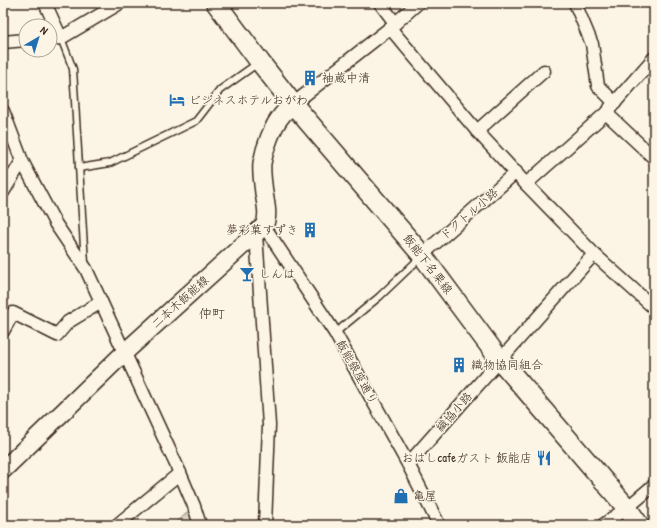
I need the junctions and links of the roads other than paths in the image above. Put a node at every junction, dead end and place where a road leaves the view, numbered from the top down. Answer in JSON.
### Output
{"nodes":[{"id":1,"x":45,"y":3,"type":"edge"},
{"id":2,"x":120,"y":3,"type":"edge"},
{"id":3,"x":216,"y":3,"type":"edge"},
{"id":4,"x":380,"y":3,"type":"edge"},
{"id":5,"x":418,"y":3,"type":"edge"},
{"id":6,"x":575,"y":3,"type":"edge"},
{"id":7,"x":50,"y":18,"type":"edge"},
{"id":8,"x":392,"y":25,"type":"junction"},
{"id":9,"x":58,"y":37,"type":"edge"},
{"id":10,"x":18,"y":41,"type":"edge"},
{"id":11,"x":3,"y":42,"type":"edge"},
{"id":12,"x":58,"y":42,"type":"edge"},
{"id":13,"x":654,"y":58,"type":"edge"},
{"id":14,"x":260,"y":62,"type":"junction"},
{"id":15,"x":544,"y":71,"type":"dead end"},
{"id":16,"x":615,"y":103,"type":"junction"},
{"id":17,"x":293,"y":104,"type":"junction"},
{"id":18,"x":3,"y":111,"type":"edge"},
{"id":19,"x":606,"y":113,"type":"junction"},
{"id":20,"x":477,"y":131,"type":"junction"},
{"id":21,"x":654,"y":158,"type":"edge"},
{"id":22,"x":22,"y":161,"type":"junction"},
{"id":23,"x":79,"y":168,"type":"junction"},
{"id":24,"x":516,"y":172,"type":"junction"},
{"id":25,"x":526,"y":184,"type":"junction"},
{"id":26,"x":3,"y":192,"type":"edge"},
{"id":27,"x":260,"y":230,"type":"junction"},
{"id":28,"x":594,"y":254,"type":"junction"},
{"id":29,"x":422,"y":255,"type":"junction"},
{"id":30,"x":86,"y":269,"type":"junction"},
{"id":31,"x":101,"y":302,"type":"junction"},
{"id":32,"x":654,"y":308,"type":"edge"},
{"id":33,"x":3,"y":331,"type":"edge"},
{"id":34,"x":335,"y":333,"type":"junction"},
{"id":35,"x":125,"y":352,"type":"junction"},
{"id":36,"x":500,"y":360,"type":"junction"},
{"id":37,"x":408,"y":464,"type":"junction"},
{"id":38,"x":3,"y":470,"type":"edge"},
{"id":39,"x":180,"y":473,"type":"junction"},
{"id":40,"x":654,"y":485,"type":"edge"},
{"id":41,"x":627,"y":508,"type":"junction"},
{"id":42,"x":117,"y":525,"type":"edge"},
{"id":43,"x":200,"y":525,"type":"edge"},
{"id":44,"x":265,"y":525,"type":"edge"},
{"id":45,"x":439,"y":525,"type":"edge"},
{"id":46,"x":603,"y":525,"type":"edge"},
{"id":47,"x":639,"y":525,"type":"edge"}],
"edges":[{"from":1,"to":7,"type":"street"},
{"from":2,"to":9,"type":"street"},
{"from":3,"to":14,"type":"main road","name":"飯能下名栗線"},
{"from":4,"to":8,"type":"street"},
{"from":5,"to":8,"type":"street"},
{"from":6,"to":16,"type":"street"},
{"from":8,"to":17,"type":"street"},
{"from":8,"to":20,"type":"street"},
{"from":10,"to":11,"type":"street"},
{"from":12,"to":23,"type":"lane"},
{"from":13,"to":16,"type":"street"},
{"from":14,"to":17,"type":"main road","name":"飯能下名栗線"},
{"from":14,"to":23,"type":"lane"},
{"from":15,"to":20,"type":"street"},
{"from":16,"to":19,"type":"street"},
{"from":17,"to":27,"type":"main road"},
{"from":17,"to":29,"type":"main road","name":"飯能下名栗線"},
{"from":18,"to":22,"type":"street"},
{"from":19,"to":21,"type":"street"},
{"from":19,"to":25,"type":"street"},
{"from":20,"to":24,"type":"street"},
{"from":22,"to":26,"type":"street"},
{"from":22,"to":30,"type":"street"},
{"from":23,"to":30,"type":"lane"},
{"from":24,"to":25,"type":"street"},
{"from":24,"to":29,"type":"street","name":"ドクトル小路"},
{"from":25,"to":28,"type":"street"},
{"from":27,"to":34,"type":"street","name":"飯能銀座通り"},
{"from":27,"to":35,"type":"main road","name":"二本木飯能線"},
{"from":27,"to":44,"type":"street"},
{"from":28,"to":32,"type":"street"},
{"from":28,"to":36,"type":"street","name":"織協小路"},
{"from":29,"to":34,"type":"lane"},
{"from":29,"to":36,"type":"main road","name":"飯能下名栗線"},
{"from":30,"to":31,"type":"street"},
{"from":31,"to":33,"type":"street"},
{"from":31,"to":35,"type":"street"},
{"from":34,"to":37,"type":"street","name":"飯能銀座通り"},
{"from":35,"to":38,"type":"main road","name":"二本木飯能線"},
{"from":35,"to":39,"type":"street"},
{"from":36,"to":37,"type":"street","name":"織協小路"},
{"from":36,"to":41,"type":"main road","name":"飯能下名栗線"},
{"from":37,"to":45,"type":"street","name":"飯能銀座通り"},
{"from":39,"to":42,"type":"street"},
{"from":39,"to":43,"type":"street"},
{"from":40,"to":41,"type":"street"},
{"from":41,"to":46,"type":"street"},
{"from":41,"to":47,"type":"main road","name":"飯能下名栗線"}]}
